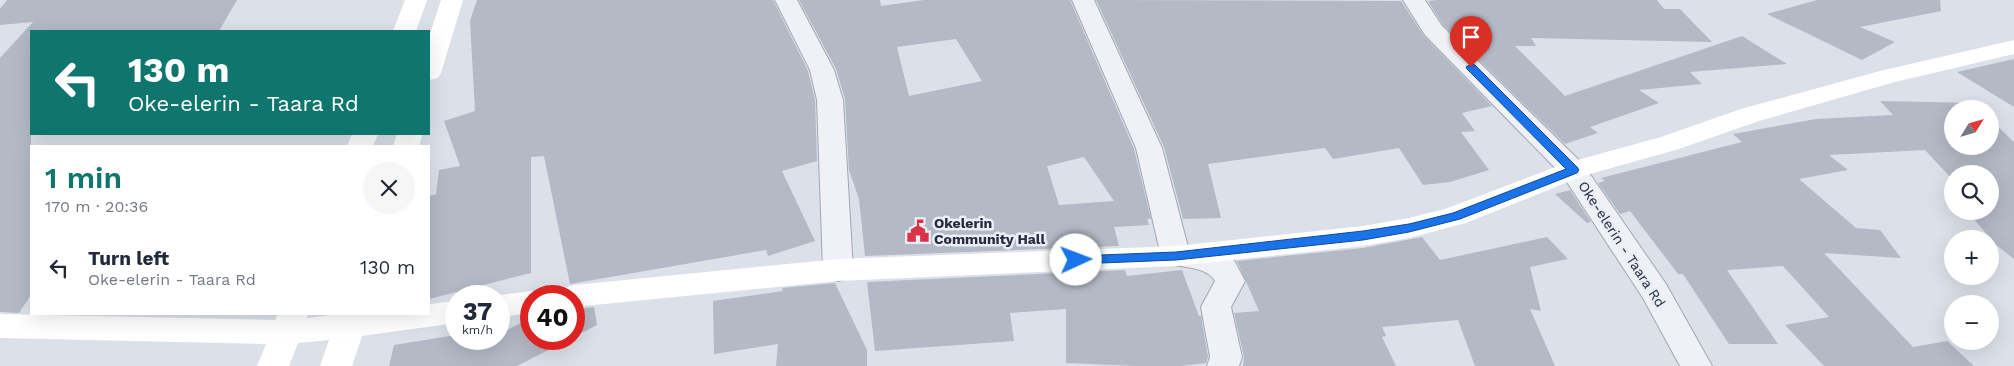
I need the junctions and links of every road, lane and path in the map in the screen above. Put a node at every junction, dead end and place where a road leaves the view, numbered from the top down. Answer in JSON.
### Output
{"nodes":[{"id":1,"x":416,"y":0,"type":"edge"},
{"id":2,"x":452,"y":0,"type":"edge"},
{"id":3,"x":786,"y":0,"type":"edge"},
{"id":4,"x":1083,"y":0,"type":"edge"},
{"id":5,"x":1414,"y":0,"type":"edge"},
{"id":6,"x":405,"y":30,"type":"edge"},
{"id":7,"x":2014,"y":47,"type":"edge"},
{"id":8,"x":430,"y":70,"type":"edge"},
{"id":9,"x":1573,"y":170,"type":"junction"},
{"id":10,"x":1176,"y":256,"type":"junction"},
{"id":11,"x":838,"y":270,"type":"junction"},
{"id":12,"x":585,"y":295,"type":"edge"},
{"id":13,"x":445,"y":313,"type":"edge"},
{"id":14,"x":430,"y":314,"type":"edge"},
{"id":15,"x":417,"y":315,"type":"edge"},
{"id":16,"x":351,"y":320,"type":"edge"},
{"id":17,"x":290,"y":323,"type":"edge"},
{"id":18,"x":0,"y":326,"type":"edge"},
{"id":19,"x":273,"y":366,"type":"edge"},
{"id":20,"x":336,"y":366,"type":"edge"},
{"id":21,"x":1223,"y":366,"type":"edge"},
{"id":22,"x":1696,"y":366,"type":"edge"}],
"edges":[{"from":1,"to":6,"type":"street"},
{"from":2,"to":8,"type":"street"},
{"from":3,"to":11,"type":"street"},
{"from":4,"to":10,"type":"street"},
{"from":5,"to":9,"type":"street","name":"Oke-elerin - Taara Rd"},
{"from":7,"to":9,"type":"street"},
{"from":9,"to":10,"type":"street"},
{"from":9,"to":22,"type":"street","name":"Oke-elerin - Taara Rd"},
{"from":10,"to":11,"type":"street"},
{"from":10,"to":21,"type":"street"},
{"from":11,"to":12,"type":"street"},
{"from":13,"to":14,"type":"street"},
{"from":15,"to":16,"type":"street"},
{"from":16,"to":17,"type":"street"},
{"from":16,"to":20,"type":"street"},
{"from":17,"to":18,"type":"street"},
{"from":17,"to":19,"type":"street"}]}
